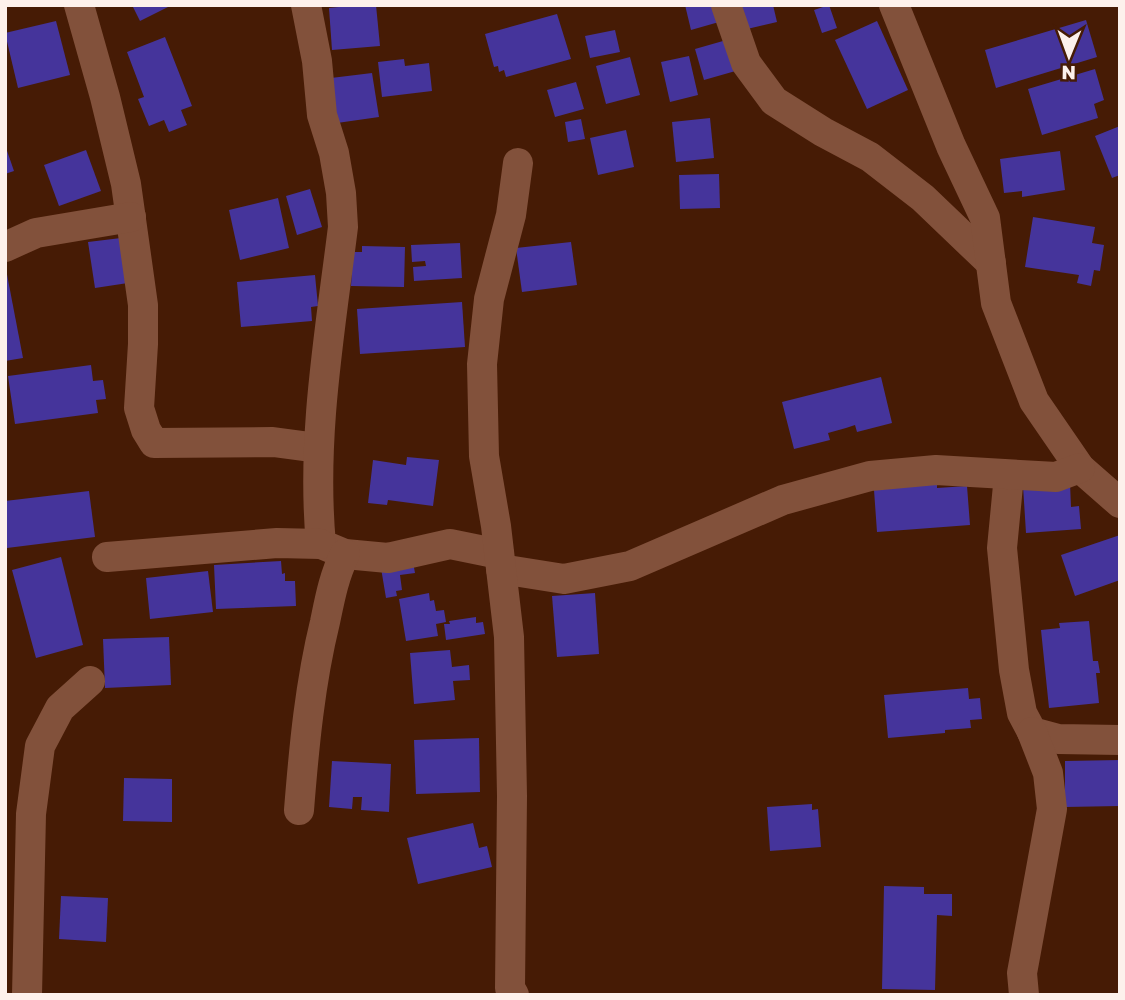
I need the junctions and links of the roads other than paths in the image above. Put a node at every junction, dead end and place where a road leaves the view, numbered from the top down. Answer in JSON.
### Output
{"nodes":[{"id":1,"x":79,"y":5,"type":"edge"},
{"id":2,"x":306,"y":5,"type":"edge"},
{"id":3,"x":726,"y":5,"type":"edge"},
{"id":4,"x":894,"y":5,"type":"edge"},
{"id":5,"x":518,"y":163,"type":"dead end"},
{"id":6,"x":131,"y":217,"type":"junction"},
{"id":7,"x":5,"y":247,"type":"edge"},
{"id":8,"x":991,"y":263,"type":"junction"},
{"id":9,"x":318,"y":448,"type":"junction"},
{"id":10,"x":1080,"y":468,"type":"junction"},
{"id":11,"x":1009,"y":475,"type":"junction"},
{"id":12,"x":1120,"y":503,"type":"edge"},
{"id":13,"x":333,"y":549,"type":"junction"},
{"id":14,"x":107,"y":558,"type":"dead end"},
{"id":15,"x":500,"y":561,"type":"junction"},
{"id":16,"x":90,"y":681,"type":"dead end"},
{"id":17,"x":1032,"y":732,"type":"junction"},
{"id":18,"x":1120,"y":740,"type":"edge"},
{"id":19,"x":299,"y":810,"type":"dead end"},
{"id":20,"x":18,"y":914,"type":"edge"},
{"id":21,"x":27,"y":995,"type":"edge"},
{"id":22,"x":514,"y":995,"type":"edge"},
{"id":23,"x":1024,"y":995,"type":"edge"}],
"edges":[{"from":1,"to":6,"type":"street"},
{"from":2,"to":9,"type":"street"},
{"from":3,"to":8,"type":"street"},
{"from":4,"to":8,"type":"street"},
{"from":5,"to":15,"type":"street"},
{"from":6,"to":7,"type":"street"},
{"from":6,"to":9,"type":"street"},
{"from":8,"to":10,"type":"street"},
{"from":9,"to":13,"type":"street"},
{"from":10,"to":11,"type":"street"},
{"from":10,"to":12,"type":"street"},
{"from":11,"to":15,"type":"street"},
{"from":11,"to":17,"type":"street"},
{"from":13,"to":14,"type":"street"},
{"from":13,"to":15,"type":"street"},
{"from":13,"to":19,"type":"street"},
{"from":15,"to":22,"type":"street"},
{"from":16,"to":20,"type":"street"},
{"from":17,"to":18,"type":"street"},
{"from":17,"to":23,"type":"street"},
{"from":20,"to":21,"type":"street"}]}
